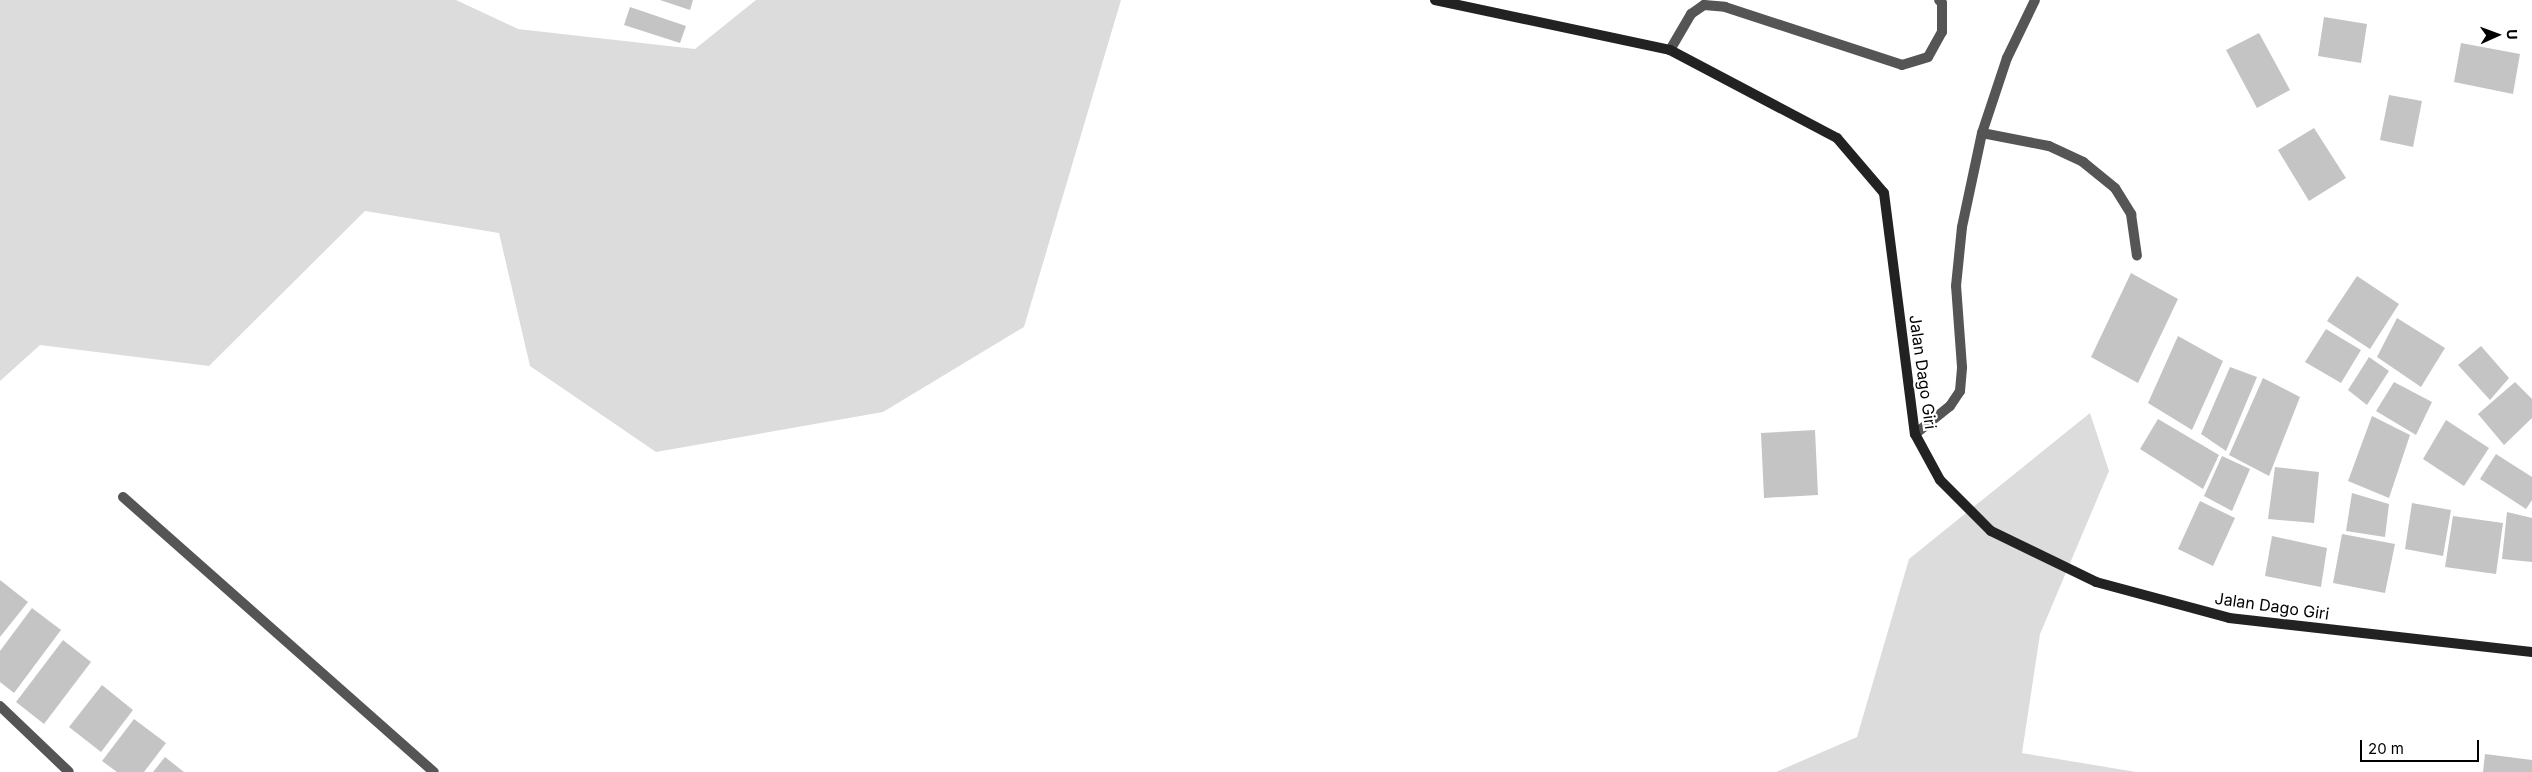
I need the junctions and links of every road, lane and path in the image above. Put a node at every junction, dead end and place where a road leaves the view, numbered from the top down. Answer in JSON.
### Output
{"nodes":[{"id":1,"x":1435,"y":0,"type":"edge"},
{"id":2,"x":1939,"y":0,"type":"edge"},
{"id":3,"x":2035,"y":0,"type":"edge"},
{"id":4,"x":1670,"y":50,"type":"junction"},
{"id":5,"x":1982,"y":133,"type":"junction"},
{"id":6,"x":2137,"y":256,"type":"dead end"},
{"id":7,"x":1915,"y":434,"type":"junction"},
{"id":8,"x":123,"y":497,"type":"dead end"},
{"id":9,"x":2532,"y":652,"type":"edge"},
{"id":10,"x":0,"y":706,"type":"edge"},
{"id":11,"x":69,"y":772,"type":"edge"},
{"id":12,"x":434,"y":772,"type":"edge"}],
"edges":[{"from":1,"to":4,"type":"main road","name":"Jalan Dago Giri"},
{"from":2,"to":4,"type":"street"},
{"from":3,"to":5,"type":"street"},
{"from":4,"to":7,"type":"main road","name":"Jalan Dago Giri"},
{"from":5,"to":6,"type":"street"},
{"from":5,"to":7,"type":"street"},
{"from":7,"to":9,"type":"main road","name":"Jalan Dago Giri"},
{"from":8,"to":12,"type":"street"},
{"from":10,"to":11,"type":"street"}]}
